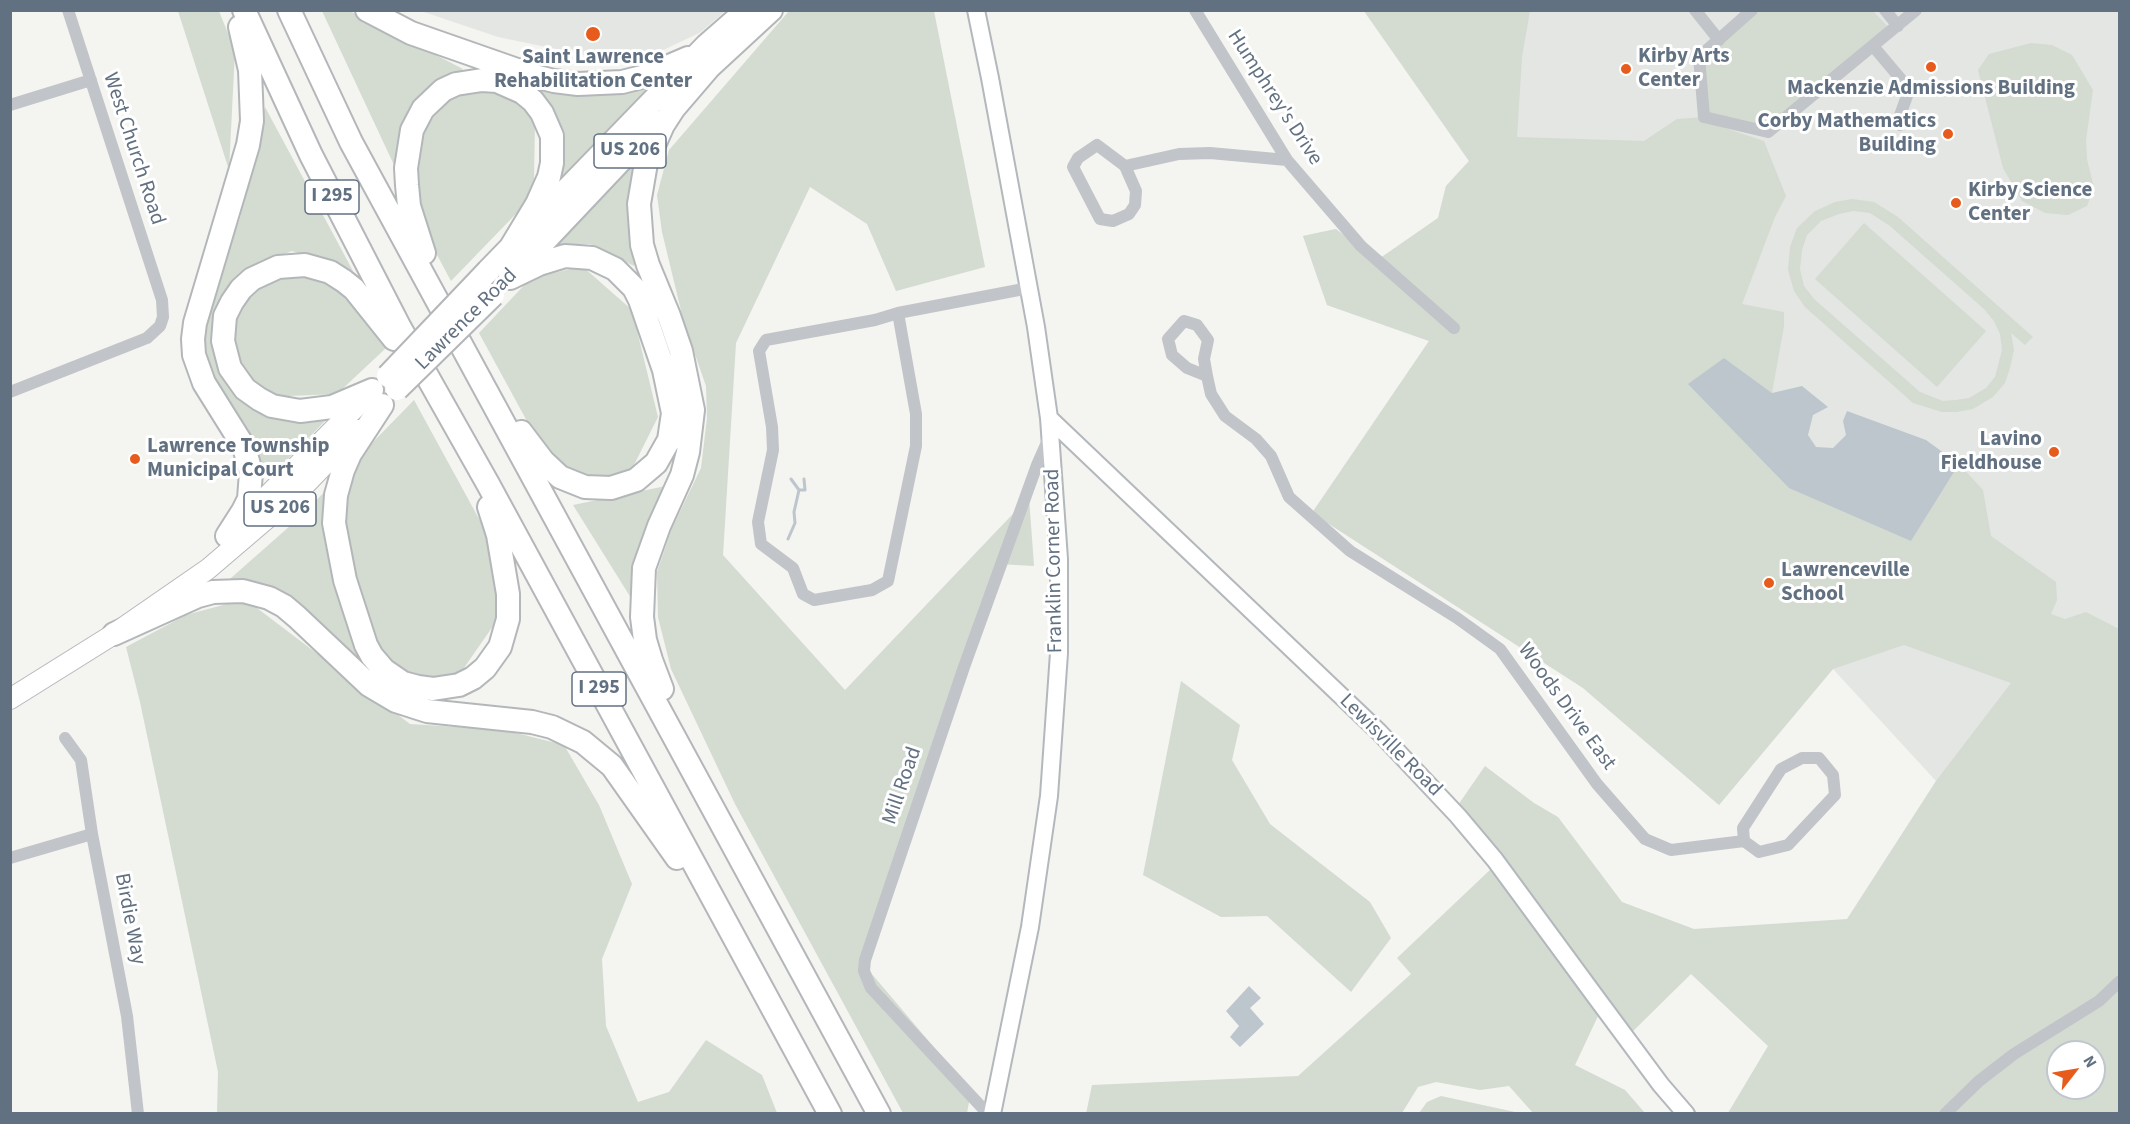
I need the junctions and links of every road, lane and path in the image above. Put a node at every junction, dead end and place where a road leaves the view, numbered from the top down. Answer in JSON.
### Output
{"nodes":[{"id":1,"x":68,"y":10,"type":"edge"},
{"id":2,"x":237,"y":10,"type":"edge"},
{"id":3,"x":244,"y":10,"type":"edge"},
{"id":4,"x":289,"y":10,"type":"edge"},
{"id":5,"x":367,"y":10,"type":"edge"},
{"id":6,"x":747,"y":10,"type":"edge"},
{"id":7,"x":771,"y":10,"type":"edge"},
{"id":8,"x":976,"y":10,"type":"edge"},
{"id":9,"x":1195,"y":10,"type":"edge"},
{"id":10,"x":1695,"y":10,"type":"edge"},
{"id":11,"x":1752,"y":10,"type":"edge"},
{"id":12,"x":1885,"y":10,"type":"edge"},
{"id":13,"x":1916,"y":10,"type":"edge"},
{"id":14,"x":1898,"y":26,"type":"junction"},
{"id":15,"x":1719,"y":40,"type":"junction"},
{"id":16,"x":1873,"y":46,"type":"junction"},
{"id":17,"x":712,"y":52,"type":"junction"},
{"id":18,"x":91,"y":80,"type":"junction"},
{"id":19,"x":10,"y":105,"type":"edge"},
{"id":20,"x":1900,"y":125,"type":"dead end"},
{"id":21,"x":1287,"y":160,"type":"junction"},
{"id":22,"x":1125,"y":166,"type":"junction"},
{"id":23,"x":511,"y":247,"type":"junction"},
{"id":24,"x":510,"y":278,"type":"junction"},
{"id":25,"x":1029,"y":288,"type":"junction"},
{"id":26,"x":898,"y":313,"type":"junction"},
{"id":27,"x":449,"y":322,"type":"junction"},
{"id":28,"x":1454,"y":328,"type":"dead end"},
{"id":29,"x":471,"y":364,"type":"junction"},
{"id":30,"x":1208,"y":376,"type":"dead end"},
{"id":31,"x":429,"y":379,"type":"junction"},
{"id":32,"x":385,"y":390,"type":"junction"},
{"id":33,"x":10,"y":392,"type":"edge"},
{"id":34,"x":449,"y":415,"type":"junction"},
{"id":35,"x":1049,"y":418,"type":"junction"},
{"id":36,"x":1051,"y":436,"type":"junction"},
{"id":37,"x":226,"y":536,"type":"junction"},
{"id":38,"x":147,"y":611,"type":"junction"},
{"id":39,"x":114,"y":634,"type":"junction"},
{"id":40,"x":10,"y":699,"type":"edge"},
{"id":41,"x":64,"y":738,"type":"dead end"},
{"id":42,"x":92,"y":834,"type":"junction"},
{"id":43,"x":1744,"y":841,"type":"junction"},
{"id":44,"x":10,"y":858,"type":"edge"},
{"id":45,"x":766,"y":906,"type":"junction"},
{"id":46,"x":749,"y":964,"type":"junction"},
{"id":47,"x":2120,"y":981,"type":"edge"},
{"id":48,"x":764,"y":991,"type":"junction"},
{"id":49,"x":138,"y":1113,"type":"edge"},
{"id":50,"x":813,"y":1113,"type":"edge"},
{"id":51,"x":830,"y":1113,"type":"edge"},
{"id":52,"x":879,"y":1113,"type":"edge"},
{"id":53,"x":990,"y":1113,"type":"edge"},
{"id":54,"x":1686,"y":1113,"type":"edge"},
{"id":55,"x":1945,"y":1113,"type":"edge"}],
"edges":[{"from":1,"to":18,"type":"street","name":"West Church Road"},
{"from":2,"to":37,"type":"highway"},
{"from":3,"to":31,"type":"highway","number":"I 295"},
{"from":4,"to":27,"type":"highway","number":"I 295"},
{"from":5,"to":17,"type":"highway"},
{"from":6,"to":17,"type":"highway","name":"Lawrence Road","number":"US 206"},
{"from":7,"to":17,"type":"highway","name":"Lawrence Road","number":"US 206"},
{"from":8,"to":25,"type":"street","name":"Franklin Corner Road"},
{"from":9,"to":21,"type":"street","name":"Humphrey's Drive"},
{"from":10,"to":15,"type":"street"},
{"from":11,"to":15,"type":"street"},
{"from":12,"to":14,"type":"street"},
{"from":13,"to":14,"type":"street"},
{"from":14,"to":16,"type":"street"},
{"from":15,"to":16,"type":"street"},
{"from":16,"to":20,"type":"street"},
{"from":17,"to":23,"type":"highway","name":"Lawrence Road","number":"US 206"},
{"from":17,"to":24,"type":"highway","name":"Lawrence Road","number":"US 206"},
{"from":17,"to":45,"type":"highway"},
{"from":18,"to":19,"type":"street"},
{"from":18,"to":33,"type":"street","name":"West Church Road"},
{"from":21,"to":22,"type":"street"},
{"from":21,"to":28,"type":"street","name":"Humphrey's Drive"},
{"from":22,"to":22,"type":"street"},
{"from":23,"to":27,"type":"highway"},
{"from":23,"to":32,"type":"highway","name":"Lawrence Road","number":"US 206","bridge":true},
{"from":24,"to":29,"type":"highway"},
{"from":24,"to":32,"type":"highway","name":"Lawrence Road","number":"US 206","bridge":true},
{"from":25,"to":26,"type":"street"},
{"from":25,"to":35,"type":"street","name":"Franklin Corner Road"},
{"from":26,"to":26,"type":"street"},
{"from":27,"to":29,"type":"highway","number":"I 295"},
{"from":29,"to":45,"type":"highway","number":"I 295"},
{"from":30,"to":43,"type":"street","name":"Woods Drive East"},
{"from":31,"to":32,"type":"highway"},
{"from":31,"to":34,"type":"highway","number":"I 295"},
{"from":32,"to":34,"type":"highway"},
{"from":32,"to":37,"type":"main road","name":"Lawrence Road","number":"US 206"},
{"from":32,"to":38,"type":"main road","name":"Lawrence Road","number":"US 206"},
{"from":34,"to":46,"type":"highway","number":"I 295"},
{"from":35,"to":36,"type":"street","name":"Franklin Corner Road"},
{"from":35,"to":54,"type":"street","name":"Lewisville Road"},
{"from":36,"to":53,"type":"street","name":"Franklin Corner Road"},
{"from":36,"to":53,"type":"street","name":"Mill Road"},
{"from":37,"to":38,"type":"main road","name":"Lawrence Road","number":"US 206"},
{"from":38,"to":39,"type":"main road","name":"Lawrence Road","number":"US 206"},
{"from":39,"to":40,"type":"main road","name":"Lawrence Road","number":"US 206"},
{"from":39,"to":46,"type":"highway"},
{"from":41,"to":42,"type":"street","name":"Birdie Way"},
{"from":42,"to":44,"type":"street"},
{"from":42,"to":49,"type":"street","name":"Birdie Way"},
{"from":43,"to":43,"type":"street","name":"Woods Drive East"},
{"from":45,"to":52,"type":"highway","number":"I 295"},
{"from":46,"to":48,"type":"highway","number":"I 295"},
{"from":47,"to":55,"type":"street"},
{"from":48,"to":50,"type":"highway"},
{"from":48,"to":51,"type":"highway","number":"I 295"}]}
